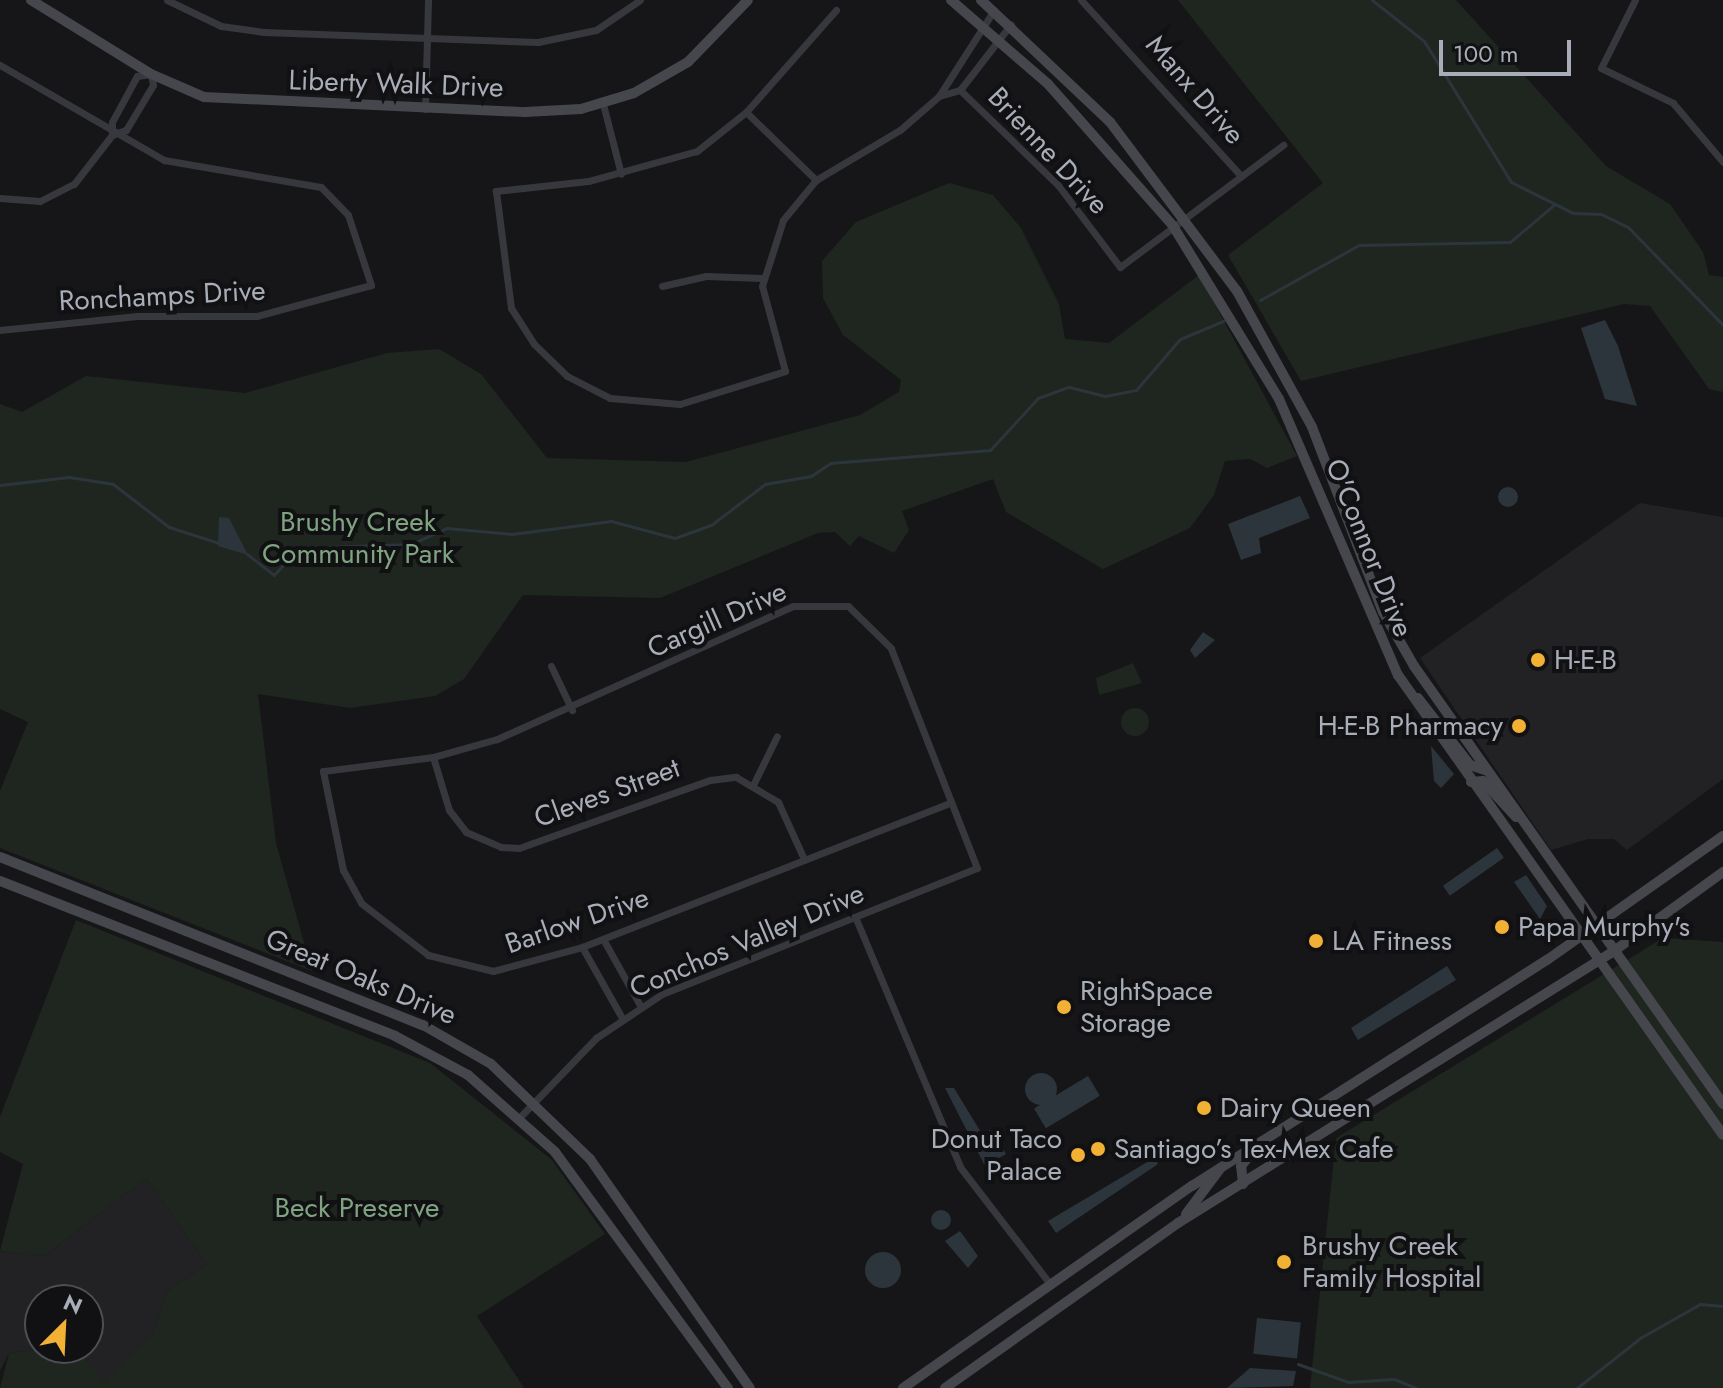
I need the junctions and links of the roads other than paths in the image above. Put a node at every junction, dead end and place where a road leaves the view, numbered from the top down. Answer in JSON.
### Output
{"nodes":[{"id":1,"x":31,"y":0,"type":"edge"},
{"id":2,"x":167,"y":0,"type":"edge"},
{"id":3,"x":428,"y":0,"type":"edge"},
{"id":4,"x":640,"y":0,"type":"edge"},
{"id":5,"x":748,"y":0,"type":"edge"},
{"id":6,"x":951,"y":0,"type":"edge"},
{"id":7,"x":981,"y":0,"type":"edge"},
{"id":8,"x":1081,"y":0,"type":"edge"},
{"id":9,"x":1635,"y":0,"type":"edge"},
{"id":10,"x":836,"y":10,"type":"dead end"},
{"id":11,"x":994,"y":10,"type":"junction"},
{"id":12,"x":1011,"y":24,"type":"junction"},
{"id":13,"x":982,"y":26,"type":"junction"},
{"id":14,"x":428,"y":37,"type":"junction"},
{"id":15,"x":999,"y":39,"type":"junction"},
{"id":16,"x":0,"y":65,"type":"edge"},
{"id":17,"x":151,"y":74,"type":"junction"},
{"id":18,"x":960,"y":90,"type":"junction"},
{"id":19,"x":939,"y":96,"type":"junction"},
{"id":20,"x":603,"y":104,"type":"junction"},
{"id":21,"x":425,"y":109,"type":"junction"},
{"id":22,"x":746,"y":112,"type":"junction"},
{"id":23,"x":112,"y":135,"type":"junction"},
{"id":24,"x":1283,"y":145,"type":"dead end"},
{"id":25,"x":1723,"y":162,"type":"edge"},
{"id":26,"x":621,"y":174,"type":"junction"},
{"id":27,"x":1241,"y":176,"type":"junction"},
{"id":28,"x":816,"y":180,"type":"junction"},
{"id":29,"x":0,"y":198,"type":"edge"},
{"id":30,"x":1187,"y":217,"type":"junction"},
{"id":31,"x":1173,"y":226,"type":"junction"},
{"id":32,"x":762,"y":278,"type":"junction"},
{"id":33,"x":662,"y":286,"type":"dead end"},
{"id":34,"x":0,"y":330,"type":"edge"},
{"id":35,"x":551,"y":666,"type":"dead end"},
{"id":36,"x":1403,"y":683,"type":"junction"},
{"id":37,"x":572,"y":710,"type":"junction"},
{"id":38,"x":777,"y":736,"type":"dead end"},
{"id":39,"x":433,"y":757,"type":"junction"},
{"id":40,"x":323,"y":771,"type":"joint"},
{"id":41,"x":1487,"y":771,"type":"junction"},
{"id":42,"x":1471,"y":782,"type":"junction"},
{"id":43,"x":754,"y":783,"type":"junction"},
{"id":44,"x":947,"y":804,"type":"junction"},
{"id":45,"x":1527,"y":826,"type":"junction"},
{"id":46,"x":1723,"y":836,"type":"edge"},
{"id":47,"x":0,"y":857,"type":"edge"},
{"id":48,"x":804,"y":859,"type":"junction"},
{"id":49,"x":977,"y":868,"type":"joint"},
{"id":50,"x":1723,"y":872,"type":"edge"},
{"id":51,"x":0,"y":881,"type":"edge"},
{"id":52,"x":856,"y":919,"type":"junction"},
{"id":53,"x":1597,"y":926,"type":"junction"},
{"id":54,"x":1583,"y":936,"type":"junction"},
{"id":55,"x":603,"y":939,"type":"junction"},
{"id":56,"x":582,"y":947,"type":"junction"},
{"id":57,"x":1614,"y":951,"type":"junction"},
{"id":58,"x":1599,"y":960,"type":"junction"},
{"id":59,"x":641,"y":1007,"type":"junction"},
{"id":60,"x":622,"y":1018,"type":"junction"},
{"id":61,"x":537,"y":1101,"type":"junction"},
{"id":62,"x":1723,"y":1104,"type":"edge"},
{"id":63,"x":520,"y":1117,"type":"junction"},
{"id":64,"x":1723,"y":1135,"type":"edge"},
{"id":65,"x":1257,"y":1147,"type":"junction"},
{"id":66,"x":1220,"y":1169,"type":"junction"},
{"id":67,"x":1243,"y":1184,"type":"junction"},
{"id":68,"x":1178,"y":1223,"type":"junction"},
{"id":69,"x":1051,"y":1285,"type":"junction"},
{"id":70,"x":728,"y":1388,"type":"edge"},
{"id":71,"x":750,"y":1388,"type":"edge"},
{"id":72,"x":903,"y":1388,"type":"edge"},
{"id":73,"x":945,"y":1388,"type":"edge"}],
"edges":[{"from":1,"to":17,"type":"main road","name":"Liberty Walk Drive"},
{"from":2,"to":14,"type":"street"},
{"from":3,"to":14,"type":"street"},
{"from":4,"to":14,"type":"street"},
{"from":5,"to":20,"type":"main road","name":"Liberty Walk Drive"},
{"from":6,"to":13,"type":"main road","name":"O'Connor Drive"},
{"from":7,"to":11,"type":"main road","name":"O'Connor Drive"},
{"from":8,"to":27,"type":"street","name":"Manx Drive"},
{"from":9,"to":25,"type":"street"},
{"from":10,"to":22,"type":"street"},
{"from":11,"to":12,"type":"main road","name":"O'Connor Drive"},
{"from":11,"to":13,"type":"street"},
{"from":12,"to":15,"type":"street"},
{"from":12,"to":30,"type":"main road","name":"O'Connor Drive"},
{"from":13,"to":15,"type":"main road","name":"O'Connor Drive"},
{"from":13,"to":19,"type":"street"},
{"from":14,"to":21,"type":"street"},
{"from":15,"to":18,"type":"street"},
{"from":15,"to":31,"type":"main road","name":"O'Connor Drive"},
{"from":16,"to":23,"type":"street"},
{"from":17,"to":21,"type":"main road","name":"Liberty Walk Drive"},
{"from":17,"to":23,"type":"street"},
{"from":17,"to":23,"type":"street"},
{"from":18,"to":19,"type":"street"},
{"from":18,"to":31,"type":"street","name":"Brienne Drive"},
{"from":19,"to":28,"type":"street"},
{"from":20,"to":21,"type":"main road","name":"Liberty Walk Drive"},
{"from":20,"to":26,"type":"street"},
{"from":22,"to":26,"type":"street"},
{"from":22,"to":28,"type":"street"},
{"from":23,"to":29,"type":"street"},
{"from":23,"to":34,"type":"street","name":"Ronchamps Drive"},
{"from":24,"to":27,"type":"street"},
{"from":26,"to":32,"type":"street"},
{"from":27,"to":30,"type":"street"},
{"from":28,"to":32,"type":"street"},
{"from":30,"to":31,"type":"street"},
{"from":30,"to":41,"type":"main road","name":"O'Connor Drive"},
{"from":31,"to":36,"type":"main road","name":"O'Connor Drive"},
{"from":32,"to":33,"type":"street"},
{"from":35,"to":37,"type":"street"},
{"from":36,"to":41,"type":"main road"},
{"from":36,"to":42,"type":"main road","name":"O'Connor Drive"},
{"from":37,"to":39,"type":"street","name":"Cargill Drive"},
{"from":37,"to":44,"type":"street","name":"Cargill Drive"},
{"from":38,"to":43,"type":"street"},
{"from":39,"to":40,"type":"street","name":"Cargill Drive"},
{"from":39,"to":43,"type":"street","name":"Cleves Street"},
{"from":40,"to":56,"type":"street","name":"Barlow Drive"},
{"from":41,"to":45,"type":"main road","name":"O'Connor Drive"},
{"from":42,"to":45,"type":"main road"},
{"from":42,"to":54,"type":"main road","name":"O'Connor Drive"},
{"from":43,"to":48,"type":"street"},
{"from":44,"to":48,"type":"street","name":"Barlow Drive"},
{"from":44,"to":49,"type":"street","name":"Cargill Drive"},
{"from":45,"to":53,"type":"main road","name":"O'Connor Drive"},
{"from":46,"to":53,"type":"main road"},
{"from":47,"to":61,"type":"main road","name":"Great Oaks Drive"},
{"from":48,"to":55,"type":"street","name":"Barlow Drive"},
{"from":49,"to":52,"type":"street","name":"Conchos Valley Drive"},
{"from":50,"to":57,"type":"main road"},
{"from":51,"to":63,"type":"main road","name":"Great Oaks Drive"},
{"from":52,"to":59,"type":"street","name":"Conchos Valley Drive"},
{"from":52,"to":69,"type":"street"},
{"from":53,"to":54,"type":"main road"},
{"from":53,"to":57,"type":"main road","name":"O'Connor Drive"},
{"from":54,"to":58,"type":"main road","name":"O'Connor Drive"},
{"from":54,"to":65,"type":"main road"},
{"from":55,"to":56,"type":"street","name":"Barlow Drive"},
{"from":55,"to":59,"type":"street"},
{"from":56,"to":60,"type":"street"},
{"from":57,"to":58,"type":"main road"},
{"from":57,"to":62,"type":"main road","name":"O'Connor Drive"},
{"from":58,"to":64,"type":"main road","name":"O'Connor Drive"},
{"from":58,"to":67,"type":"main road"},
{"from":59,"to":60,"type":"street","name":"Conchos Valley Drive"},
{"from":60,"to":61,"type":"street","name":"Conchos Valley Drive"},
{"from":61,"to":63,"type":"street","name":"Conchos Valley Drive"},
{"from":61,"to":71,"type":"main road","name":"Great Oaks Drive"},
{"from":63,"to":70,"type":"main road","name":"Great Oaks Drive"},
{"from":65,"to":66,"type":"main road"},
{"from":65,"to":67,"type":"main road"},
{"from":66,"to":68,"type":"main road"},
{"from":66,"to":69,"type":"main road"},
{"from":67,"to":68,"type":"main road"},
{"from":68,"to":73,"type":"main road"},
{"from":69,"to":72,"type":"main road"}]}
